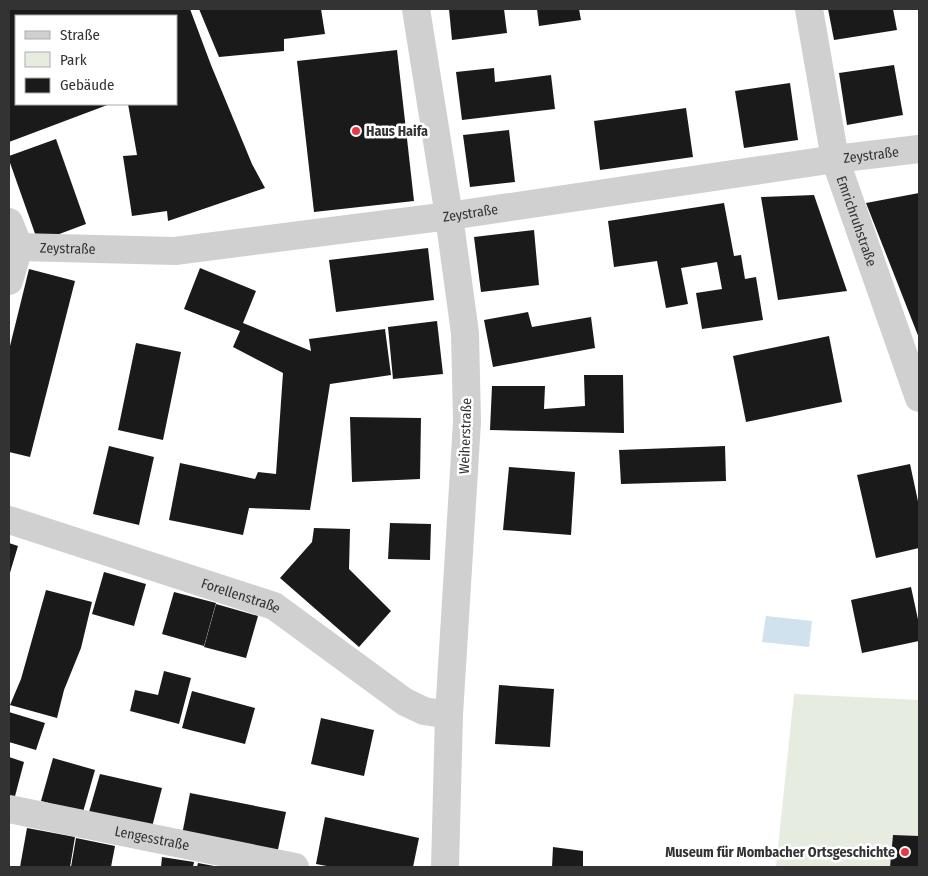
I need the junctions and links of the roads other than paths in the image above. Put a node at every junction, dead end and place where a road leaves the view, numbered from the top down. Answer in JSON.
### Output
{"nodes":[{"id":1,"x":416,"y":9,"type":"edge"},
{"id":2,"x":809,"y":9,"type":"edge"},
{"id":3,"x":919,"y":149,"type":"edge"},
{"id":4,"x":835,"y":159,"type":"junction"},
{"id":5,"x":449,"y":216,"type":"junction"},
{"id":6,"x":9,"y":222,"type":"edge"},
{"id":7,"x":14,"y":246,"type":"edge"},
{"id":8,"x":9,"y":281,"type":"edge"},
{"id":9,"x":919,"y":398,"type":"edge"},
{"id":10,"x":9,"y":520,"type":"edge"},
{"id":11,"x":449,"y":714,"type":"junction"},
{"id":12,"x":9,"y":810,"type":"edge"},
{"id":13,"x":295,"y":867,"type":"edge"},
{"id":14,"x":444,"y":867,"type":"edge"}],
"edges":[{"from":1,"to":5,"type":"street","name":"Weiherstraße"},
{"from":2,"to":4,"type":"street","name":"Emrichruhstraße"},
{"from":3,"to":4,"type":"street","name":"Zeystraße"},
{"from":4,"to":5,"type":"street","name":"Zeystraße"},
{"from":4,"to":9,"type":"street","name":"Emrichruhstraße"},
{"from":5,"to":7,"type":"street","name":"Zeystraße"},
{"from":5,"to":11,"type":"street","name":"Weiherstraße"},
{"from":6,"to":7,"type":"street"},
{"from":7,"to":8,"type":"street"},
{"from":10,"to":11,"type":"street","name":"Forellenstraße"},
{"from":11,"to":14,"type":"street","name":"Weiherstraße"},
{"from":12,"to":13,"type":"street","name":"Lengesstraße"}]}
